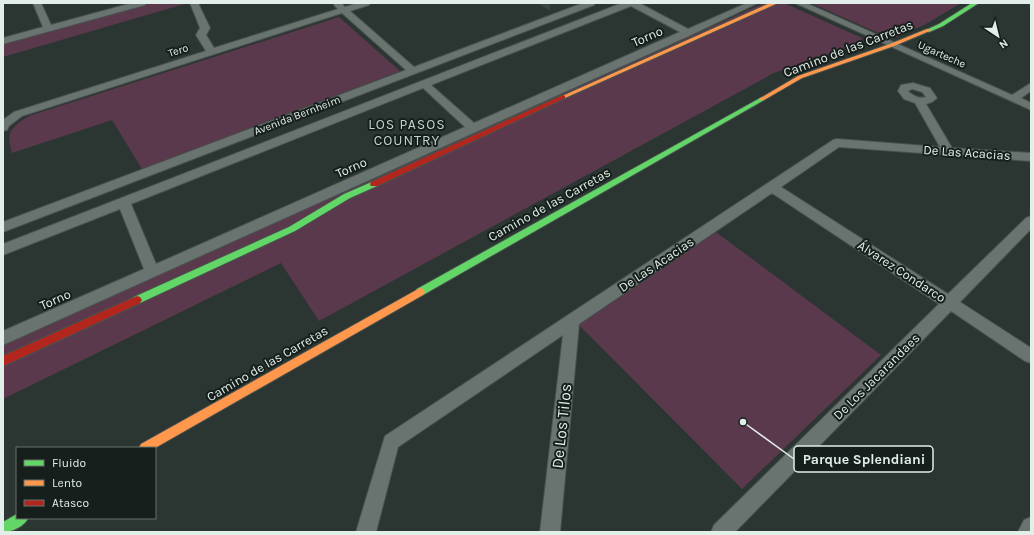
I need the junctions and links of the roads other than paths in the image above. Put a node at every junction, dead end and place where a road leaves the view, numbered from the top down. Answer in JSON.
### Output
{"nodes":[{"id":1,"x":142,"y":3,"type":"edge"},
{"id":2,"x":194,"y":3,"type":"edge"},
{"id":3,"x":336,"y":3,"type":"edge"},
{"id":4,"x":366,"y":3,"type":"edge"},
{"id":5,"x":591,"y":3,"type":"edge"},
{"id":6,"x":631,"y":3,"type":"edge"},
{"id":7,"x":775,"y":3,"type":"edge"},
{"id":8,"x":799,"y":3,"type":"edge"},
{"id":9,"x":976,"y":3,"type":"edge"},
{"id":10,"x":39,"y":4,"type":"edge"},
{"id":11,"x":760,"y":5,"type":"edge"},
{"id":12,"x":344,"y":10,"type":"junction"},
{"id":13,"x":48,"y":29,"type":"junction"},
{"id":14,"x":688,"y":33,"type":"junction"},
{"id":15,"x":3,"y":41,"type":"edge"},
{"id":16,"x":892,"y":45,"type":"junction"},
{"id":17,"x":212,"y":52,"type":"junction"},
{"id":18,"x":413,"y":71,"type":"junction"},
{"id":19,"x":424,"y":84,"type":"junction"},
{"id":20,"x":1031,"y":86,"type":"edge"},
{"id":21,"x":1013,"y":99,"type":"junction"},
{"id":22,"x":919,"y":101,"type":"dead end"},
{"id":23,"x":1031,"y":107,"type":"edge"},
{"id":24,"x":3,"y":128,"type":"edge"},
{"id":25,"x":473,"y":128,"type":"junction"},
{"id":26,"x":948,"y":151,"type":"junction"},
{"id":27,"x":1031,"y":157,"type":"edge"},
{"id":28,"x":772,"y":187,"type":"junction"},
{"id":29,"x":124,"y":202,"type":"junction"},
{"id":30,"x":1031,"y":221,"type":"edge"},
{"id":31,"x":3,"y":228,"type":"edge"},
{"id":32,"x":3,"y":250,"type":"edge"},
{"id":33,"x":152,"y":271,"type":"junction"},
{"id":34,"x":949,"y":303,"type":"junction"},
{"id":35,"x":572,"y":321,"type":"junction"},
{"id":36,"x":3,"y":338,"type":"edge"},
{"id":37,"x":1031,"y":356,"type":"edge"},
{"id":38,"x":3,"y":361,"type":"edge"},
{"id":39,"x":147,"y":447,"type":"edge"},
{"id":40,"x":20,"y":519,"type":"edge"},
{"id":41,"x":1031,"y":527,"type":"edge"},
{"id":42,"x":3,"y":529,"type":"edge"},
{"id":43,"x":366,"y":532,"type":"edge"},
{"id":44,"x":550,"y":532,"type":"edge"},
{"id":45,"x":720,"y":532,"type":"edge"},
{"id":46,"x":1028,"y":532,"type":"edge"}],
"edges":[{"from":1,"to":13,"type":"street"},
{"from":2,"to":17,"type":"street"},
{"from":3,"to":12,"type":"street"},
{"from":4,"to":12,"type":"street","name":"Tero"},
{"from":5,"to":18,"type":"street","name":"Avenida Bernheim"},
{"from":6,"to":14,"type":"street"},
{"from":6,"to":19,"type":"street"},
{"from":7,"to":11,"type":"street"},
{"from":8,"to":16,"type":"street","name":"Ugarteche"},
{"from":9,"to":16,"type":"street","name":"Camino de las Carretas"},
{"from":10,"to":13,"type":"street"},
{"from":11,"to":14,"type":"street","name":"Torno"},
{"from":11,"to":38,"type":"street"},
{"from":12,"to":17,"type":"street","name":"Tero"},
{"from":12,"to":18,"type":"street"},
{"from":13,"to":15,"type":"street"},
{"from":14,"to":25,"type":"street","name":"Torno"},
{"from":16,"to":21,"type":"street","name":"Ugarteche"},
{"from":16,"to":39,"type":"street","name":"Camino de las Carretas"},
{"from":17,"to":24,"type":"street","name":"Tero"},
{"from":18,"to":31,"type":"street","name":"Avenida Bernheim"},
{"from":19,"to":25,"type":"street"},
{"from":19,"to":29,"type":"street"},
{"from":20,"to":21,"type":"street"},
{"from":21,"to":23,"type":"street","name":"Ugarteche"},
{"from":22,"to":26,"type":"street"},
{"from":25,"to":33,"type":"street","name":"Torno"},
{"from":26,"to":27,"type":"street","name":"De Las Acacias"},
{"from":26,"to":28,"type":"street","name":"De Las Acacias"},
{"from":28,"to":34,"type":"street","name":"Álvarez Condarco"},
{"from":28,"to":35,"type":"street","name":"De Las Acacias"},
{"from":29,"to":32,"type":"street"},
{"from":29,"to":33,"type":"street"},
{"from":30,"to":34,"type":"street","name":"De Los Jacarandaes"},
{"from":33,"to":36,"type":"street","name":"Torno"},
{"from":34,"to":37,"type":"street","name":"Álvarez Condarco"},
{"from":34,"to":45,"type":"street","name":"De Los Jacarandaes"},
{"from":35,"to":43,"type":"street","name":"De Las Acacias"},
{"from":35,"to":44,"type":"street","name":"De Los Tilos"},
{"from":40,"to":42,"type":"street"},
{"from":41,"to":46,"type":"street"}]}
